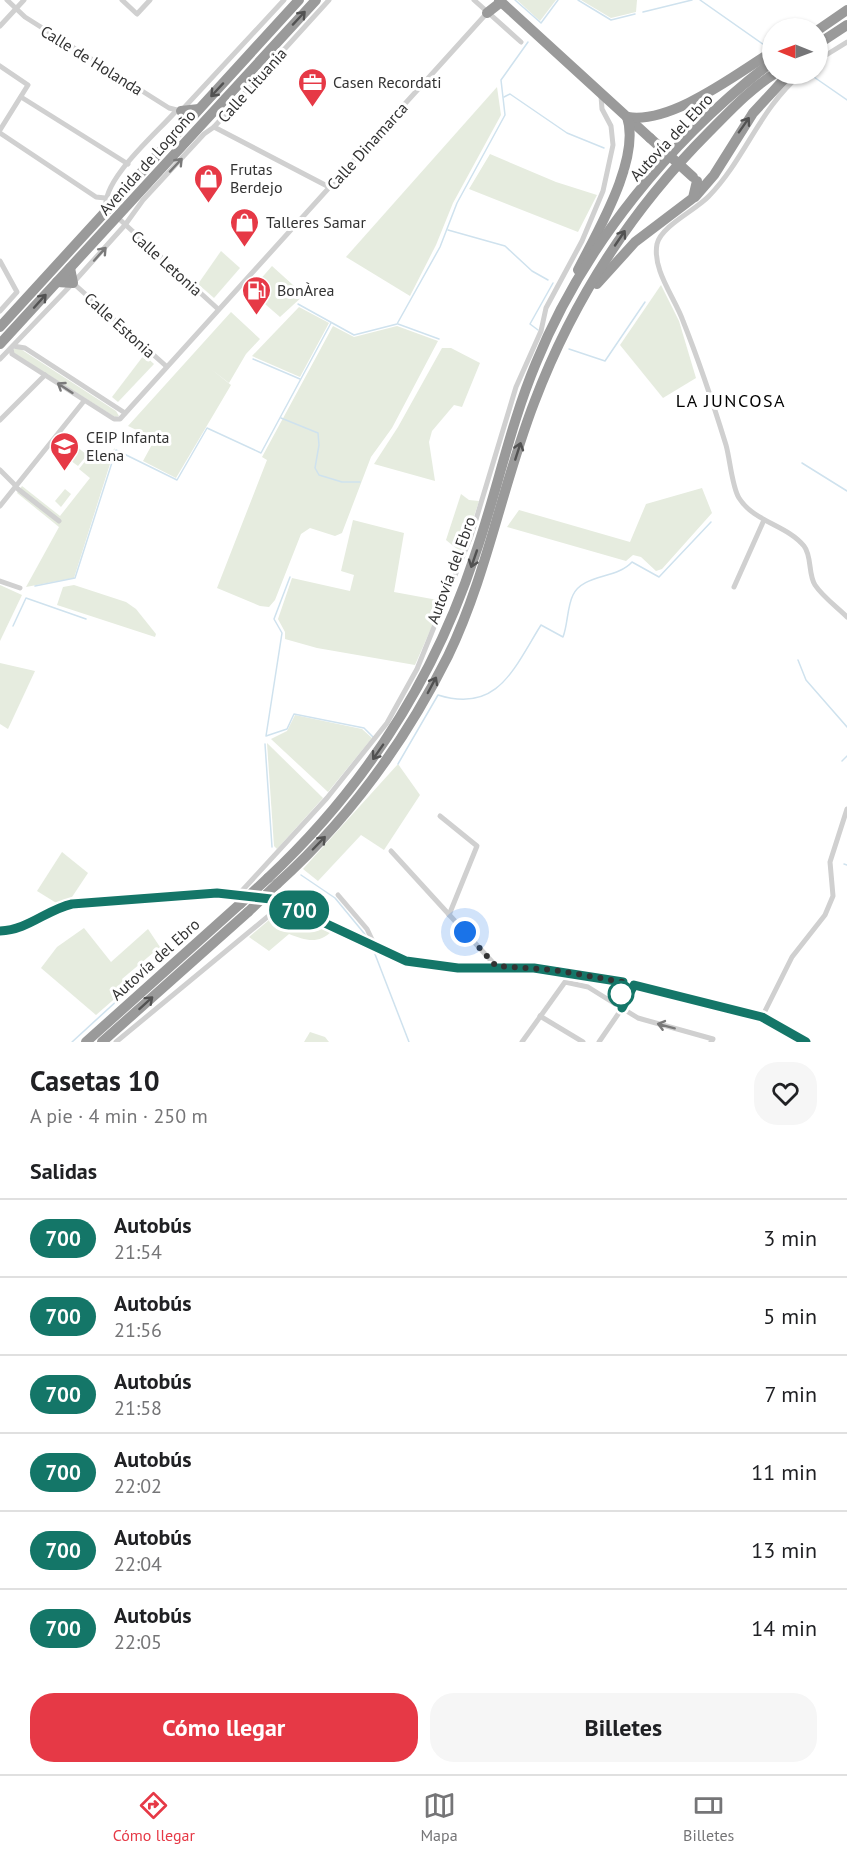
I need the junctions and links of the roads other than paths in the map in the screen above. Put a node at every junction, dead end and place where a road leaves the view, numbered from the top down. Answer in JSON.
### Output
{"nodes":[{"id":1,"x":7,"y":0,"type":"edge"},
{"id":2,"x":24,"y":0,"type":"edge"},
{"id":3,"x":122,"y":0,"type":"edge"},
{"id":4,"x":150,"y":0,"type":"edge"},
{"id":5,"x":284,"y":0,"type":"edge"},
{"id":6,"x":299,"y":0,"type":"edge"},
{"id":7,"x":316,"y":0,"type":"edge"},
{"id":8,"x":329,"y":0,"type":"edge"},
{"id":9,"x":474,"y":0,"type":"edge"},
{"id":10,"x":498,"y":1,"type":"edge"},
{"id":11,"x":17,"y":8,"type":"junction"},
{"id":12,"x":487,"y":12,"type":"junction"},
{"id":13,"x":842,"y":13,"type":"edge"},
{"id":14,"x":828,"y":20,"type":"edge"},
{"id":15,"x":828,"y":23,"type":"edge"},
{"id":16,"x":0,"y":26,"type":"edge"},
{"id":17,"x":845,"y":26,"type":"edge"},
{"id":18,"x":828,"y":39,"type":"edge"},
{"id":19,"x":521,"y":42,"type":"dead end"},
{"id":20,"x":847,"y":42,"type":"edge"},
{"id":21,"x":828,"y":54,"type":"edge"},
{"id":22,"x":762,"y":58,"type":"edge"},
{"id":23,"x":0,"y":66,"type":"edge"},
{"id":24,"x":762,"y":70,"type":"edge"},
{"id":25,"x":762,"y":82,"type":"edge"},
{"id":26,"x":780,"y":84,"type":"edge"},
{"id":27,"x":789,"y":84,"type":"edge"},
{"id":28,"x":601,"y":94,"type":"junction"},
{"id":29,"x":21,"y":97,"type":"junction"},
{"id":30,"x":200,"y":109,"type":"junction"},
{"id":31,"x":179,"y":111,"type":"junction"},
{"id":32,"x":661,"y":114,"type":"junction"},
{"id":33,"x":627,"y":117,"type":"junction"},
{"id":34,"x":207,"y":124,"type":"junction"},
{"id":35,"x":0,"y":131,"type":"edge"},
{"id":36,"x":650,"y":138,"type":"junction"},
{"id":37,"x":628,"y":149,"type":"junction"},
{"id":38,"x":128,"y":165,"type":"junction"},
{"id":39,"x":158,"y":178,"type":"junction"},
{"id":40,"x":702,"y":185,"type":"junction"},
{"id":41,"x":329,"y":188,"type":"junction"},
{"id":42,"x":105,"y":204,"type":"junction"},
{"id":43,"x":117,"y":217,"type":"junction"},
{"id":44,"x":125,"y":225,"type":"junction"},
{"id":45,"x":0,"y":261,"type":"edge"},
{"id":46,"x":70,"y":268,"type":"junction"},
{"id":47,"x":57,"y":282,"type":"junction"},
{"id":48,"x":73,"y":284,"type":"junction"},
{"id":49,"x":218,"y":309,"type":"junction"},
{"id":50,"x":0,"y":310,"type":"edge"},
{"id":51,"x":0,"y":327,"type":"edge"},
{"id":52,"x":552,"y":328,"type":"junction"},
{"id":53,"x":558,"y":344,"type":"junction"},
{"id":54,"x":11,"y":345,"type":"edge"},
{"id":55,"x":25,"y":348,"type":"junction"},
{"id":56,"x":0,"y":359,"type":"edge"},
{"id":57,"x":166,"y":366,"type":"junction"},
{"id":58,"x":45,"y":375,"type":"junction"},
{"id":59,"x":84,"y":400,"type":"junction"},
{"id":60,"x":125,"y":413,"type":"junction"},
{"id":61,"x":0,"y":420,"type":"edge"},
{"id":62,"x":0,"y":470,"type":"edge"},
{"id":63,"x":17,"y":487,"type":"junction"},
{"id":64,"x":0,"y":506,"type":"edge"},
{"id":65,"x":764,"y":520,"type":"junction"},
{"id":66,"x":59,"y":521,"type":"dead end"},
{"id":67,"x":0,"y":581,"type":"edge"},
{"id":68,"x":734,"y":587,"type":"dead end"},
{"id":69,"x":20,"y":588,"type":"dead end"},
{"id":70,"x":847,"y":617,"type":"edge"},
{"id":71,"x":847,"y":809,"type":"edge"},
{"id":72,"x":440,"y":816,"type":"dead end"},
{"id":73,"x":391,"y":851,"type":"dead end"},
{"id":74,"x":273,"y":881,"type":"junction"},
{"id":75,"x":338,"y":895,"type":"dead end"},
{"id":76,"x":242,"y":903,"type":"junction"},
{"id":77,"x":284,"y":904,"type":"junction"},
{"id":78,"x":449,"y":915,"type":"junction"},
{"id":79,"x":0,"y":931,"type":"edge"},
{"id":80,"x":375,"y":946,"type":"junction"},
{"id":81,"x":496,"y":966,"type":"junction"},
{"id":82,"x":623,"y":982,"type":"junction"},
{"id":83,"x":634,"y":985,"type":"junction"},
{"id":84,"x":622,"y":1008,"type":"junction"},
{"id":85,"x":540,"y":1016,"type":"junction"},
{"id":86,"x":762,"y":1017,"type":"junction"},
{"id":87,"x":712,"y":1040,"type":"edge"},
{"id":88,"x":86,"y":1042,"type":"edge"},
{"id":89,"x":102,"y":1042,"type":"edge"},
{"id":90,"x":116,"y":1042,"type":"edge"},
{"id":91,"x":522,"y":1042,"type":"edge"},
{"id":92,"x":583,"y":1042,"type":"edge"},
{"id":93,"x":599,"y":1042,"type":"edge"},
{"id":94,"x":807,"y":1042,"type":"edge"}],
"edges":[{"from":1,"to":11,"type":"street","name":"Calle de Holanda"},
{"from":2,"to":11,"type":"street"},
{"from":3,"to":4,"type":"street"},
{"from":5,"to":31,"type":"street"},
{"from":6,"to":30,"type":"highway","name":"Avenida de Logroño","one_way":true},
{"from":34,"to":7,"type":"highway","name":"Avenida de Logroño","one_way":true},
{"from":8,"to":34,"type":"street","name":"Calle Lituania"},
{"from":9,"to":12,"type":"street"},
{"from":10,"to":12,"type":"highway"},
{"from":10,"to":28,"type":"highway"},
{"from":11,"to":16,"type":"street"},
{"from":11,"to":31,"type":"street","name":"Calle de Holanda"},
{"from":12,"to":19,"type":"street"},
{"from":12,"to":41,"type":"street","name":"Calle Dinamarca"},
{"from":13,"to":14,"type":"highway"},
{"from":13,"to":15,"type":"highway"},
{"from":17,"to":18,"type":"highway"},
{"from":20,"to":21,"type":"street"},
{"from":22,"to":32,"type":"highway"},
{"from":23,"to":29,"type":"street"},
{"from":24,"to":52,"type":"highway","name":"Autovía del Ebro"},
{"from":53,"to":25,"type":"highway","name":"Autovía del Ebro","one_way":true},
{"from":40,"to":26,"type":"highway","one_way":true},
{"from":27,"to":40,"type":"street"},
{"from":28,"to":33,"type":"highway"},
{"from":28,"to":76,"type":"street"},
{"from":29,"to":35,"type":"street"},
{"from":29,"to":38,"type":"street"},
{"from":30,"to":31,"type":"highway"},
{"from":30,"to":42,"type":"highway","name":"Avenida de Logroño"},
{"from":31,"to":38,"type":"street"},
{"from":32,"to":33,"type":"highway"},
{"from":32,"to":36,"type":"highway"},
{"from":33,"to":36,"type":"highway"},
{"from":33,"to":37,"type":"highway"},
{"from":39,"to":34,"type":"highway","name":"Avenida de Logroño","one_way":true},
{"from":34,"to":41,"type":"street","name":"Calle Lituania"},
{"from":35,"to":42,"type":"street"},
{"from":36,"to":37,"type":"highway"},
{"from":36,"to":40,"type":"highway","bridge":true},
{"from":37,"to":52,"type":"highway"},
{"from":38,"to":42,"type":"street"},
{"from":39,"to":43,"type":"highway","name":"Avenida de Logroño"},
{"from":39,"to":44,"type":"street"},
{"from":40,"to":53,"type":"highway"},
{"from":40,"to":65,"type":"street"},
{"from":41,"to":49,"type":"street","name":"Calle Dinamarca"},
{"from":42,"to":51,"type":"highway","name":"Avenida de Logroño"},
{"from":43,"to":44,"type":"street","name":"Calle Letonia"},
{"from":43,"to":46,"type":"highway","name":"Avenida de Logroño"},
{"from":48,"to":44,"type":"street","one_way":true},
{"from":44,"to":49,"type":"street","name":"Calle Letonia"},
{"from":45,"to":50,"type":"street"},
{"from":46,"to":47,"type":"highway","name":"Avenida de Logroño"},
{"from":46,"to":48,"type":"highway"},
{"from":47,"to":48,"type":"highway"},
{"from":54,"to":47,"type":"highway","name":"Avenida de Logroño","one_way":true},
{"from":48,"to":54,"type":"street"},
{"from":48,"to":57,"type":"street","name":"Calle Estonia"},
{"from":49,"to":57,"type":"street","name":"Calle Dinamarca"},
{"from":52,"to":74,"type":"highway","name":"Autovía del Ebro","one_way":true},
{"from":74,"to":53,"type":"highway","name":"Autovía del Ebro","one_way":true},
{"from":54,"to":55,"type":"street"},
{"from":54,"to":55,"type":"street"},
{"from":54,"to":56,"type":"street"},
{"from":54,"to":58,"type":"street"},
{"from":55,"to":60,"type":"street"},
{"from":57,"to":60,"type":"street","name":"Calle Dinamarca"},
{"from":59,"to":58,"type":"street","one_way":true},
{"from":58,"to":61,"type":"street"},
{"from":59,"to":60,"type":"street"},
{"from":59,"to":63,"type":"street"},
{"from":62,"to":63,"type":"street"},
{"from":63,"to":64,"type":"street"},
{"from":63,"to":66,"type":"street"},
{"from":65,"to":68,"type":"street"},
{"from":65,"to":70,"type":"street"},
{"from":67,"to":69,"type":"street"},
{"from":71,"to":86,"type":"street"},
{"from":72,"to":78,"type":"street"},
{"from":73,"to":78,"type":"street"},
{"from":74,"to":76,"type":"highway","name":"Autovía del Ebro","bridge":true},
{"from":75,"to":80,"type":"street"},
{"from":76,"to":77,"type":"street"},
{"from":76,"to":79,"type":"street"},
{"from":76,"to":88,"type":"highway","name":"Autovía del Ebro"},
{"from":89,"to":76,"type":"highway","name":"Autovía del Ebro","one_way":true},
{"from":77,"to":80,"type":"street"},
{"from":77,"to":90,"type":"street"},
{"from":78,"to":81,"type":"street"},
{"from":80,"to":81,"type":"street"},
{"from":81,"to":82,"type":"street"},
{"from":82,"to":83,"type":"street"},
{"from":82,"to":84,"type":"street"},
{"from":83,"to":84,"type":"street"},
{"from":83,"to":86,"type":"street"},
{"from":84,"to":85,"type":"street"},
{"from":87,"to":84,"type":"street","one_way":true},
{"from":84,"to":93,"type":"street"},
{"from":85,"to":91,"type":"street"},
{"from":85,"to":92,"type":"street"},
{"from":86,"to":94,"type":"street"}]}
